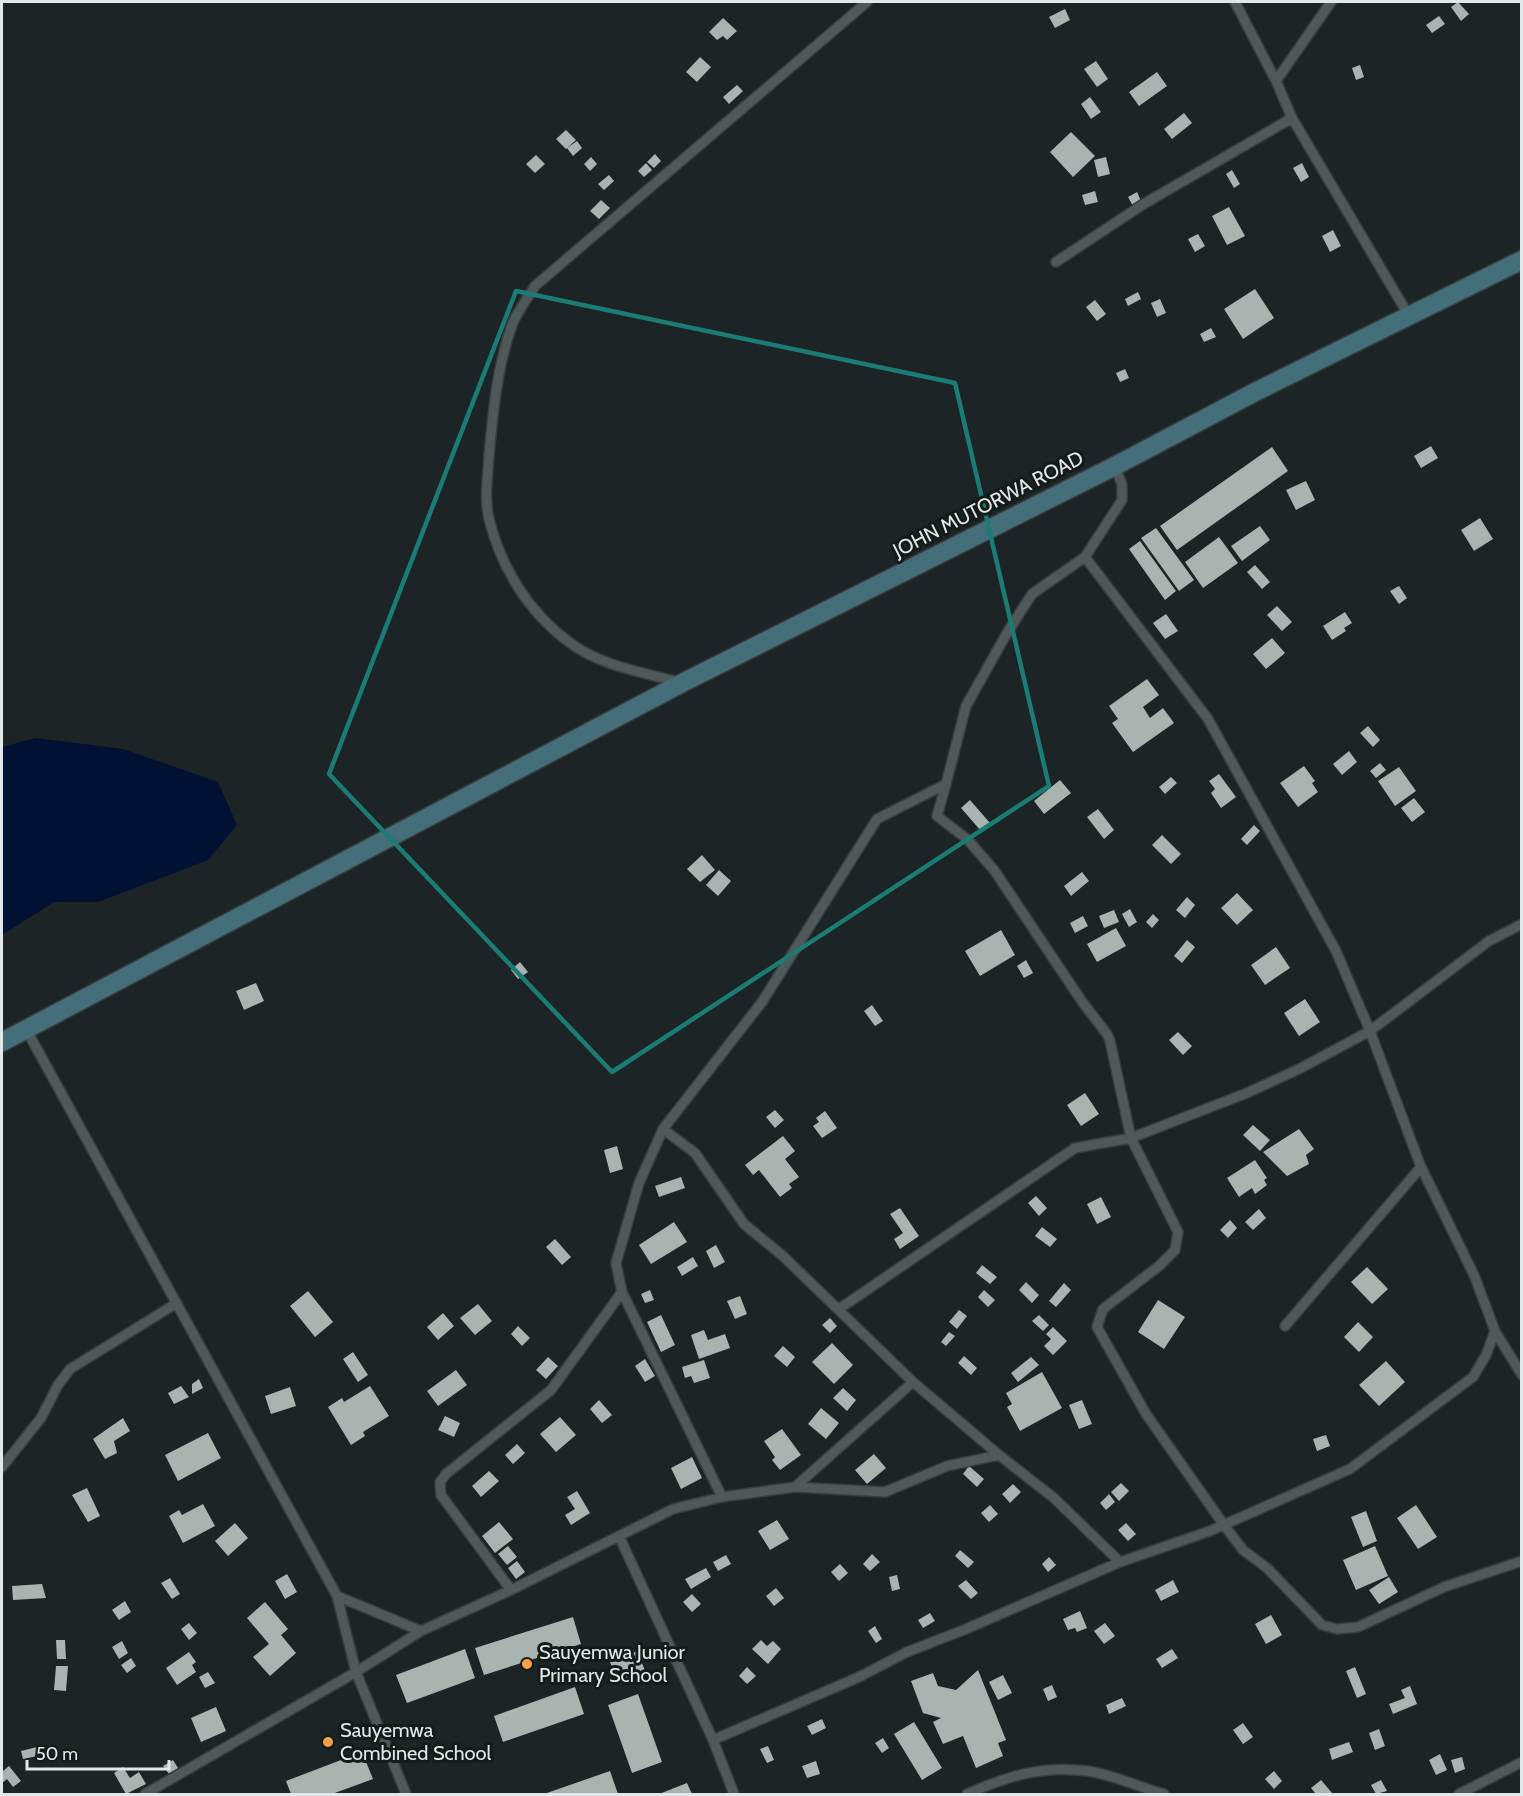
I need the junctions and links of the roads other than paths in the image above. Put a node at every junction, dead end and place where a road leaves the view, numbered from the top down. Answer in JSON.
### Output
{"nodes":[{"id":1,"x":867,"y":2,"type":"edge"},
{"id":2,"x":1234,"y":2,"type":"edge"},
{"id":3,"x":1331,"y":2,"type":"edge"},
{"id":4,"x":1276,"y":81,"type":"junction"},
{"id":5,"x":1292,"y":118,"type":"junction"},
{"id":6,"x":1521,"y":260,"type":"edge"},
{"id":7,"x":1056,"y":262,"type":"dead end"},
{"id":8,"x":1409,"y":316,"type":"junction"},
{"id":9,"x":1115,"y":466,"type":"junction"},
{"id":10,"x":1085,"y":557,"type":"junction"},
{"id":11,"x":682,"y":683,"type":"junction"},
{"id":12,"x":946,"y":784,"type":"junction"},
{"id":13,"x":1521,"y":924,"type":"edge"},
{"id":14,"x":26,"y":1029,"type":"junction"},
{"id":15,"x":1370,"y":1031,"type":"junction"},
{"id":16,"x":2,"y":1042,"type":"edge"},
{"id":17,"x":663,"y":1129,"type":"junction"},
{"id":18,"x":1131,"y":1138,"type":"junction"},
{"id":19,"x":1421,"y":1167,"type":"junction"},
{"id":20,"x":622,"y":1292,"type":"junction"},
{"id":21,"x":177,"y":1303,"type":"junction"},
{"id":22,"x":839,"y":1309,"type":"junction"},
{"id":23,"x":1285,"y":1326,"type":"dead end"},
{"id":24,"x":1495,"y":1331,"type":"junction"},
{"id":25,"x":1521,"y":1375,"type":"edge"},
{"id":26,"x":913,"y":1382,"type":"junction"},
{"id":27,"x":999,"y":1455,"type":"junction"},
{"id":28,"x":2,"y":1467,"type":"edge"},
{"id":29,"x":795,"y":1487,"type":"junction"},
{"id":30,"x":722,"y":1497,"type":"junction"},
{"id":31,"x":1224,"y":1525,"type":"junction"},
{"id":32,"x":619,"y":1536,"type":"junction"},
{"id":33,"x":1521,"y":1561,"type":"edge"},
{"id":34,"x":1120,"y":1562,"type":"junction"},
{"id":35,"x":511,"y":1590,"type":"junction"},
{"id":36,"x":337,"y":1596,"type":"junction"},
{"id":37,"x":421,"y":1631,"type":"junction"},
{"id":38,"x":357,"y":1672,"type":"junction"},
{"id":39,"x":713,"y":1740,"type":"junction"},
{"id":40,"x":1521,"y":1762,"type":"edge"},
{"id":41,"x":145,"y":1794,"type":"edge"},
{"id":42,"x":406,"y":1794,"type":"edge"},
{"id":43,"x":734,"y":1794,"type":"edge"},
{"id":44,"x":967,"y":1794,"type":"edge"},
{"id":45,"x":1164,"y":1794,"type":"edge"},
{"id":46,"x":1459,"y":1794,"type":"edge"}],
"edges":[{"from":1,"to":11,"type":"lane"},
{"from":2,"to":4,"type":"lane"},
{"from":3,"to":4,"type":"lane"},
{"from":4,"to":5,"type":"lane"},
{"from":5,"to":7,"type":"lane"},
{"from":5,"to":8,"type":"lane"},
{"from":6,"to":8,"type":"street","name":"JOHN MUTORWA ROAD"},
{"from":8,"to":9,"type":"street","name":"JOHN MUTORWA ROAD"},
{"from":9,"to":10,"type":"lane"},
{"from":9,"to":11,"type":"street","name":"JOHN MUTORWA ROAD"},
{"from":10,"to":12,"type":"lane"},
{"from":10,"to":15,"type":"lane"},
{"from":11,"to":14,"type":"street","name":"JOHN MUTORWA ROAD"},
{"from":12,"to":17,"type":"lane"},
{"from":12,"to":18,"type":"lane"},
{"from":13,"to":15,"type":"lane"},
{"from":14,"to":16,"type":"street","name":"JOHN MUTORWA ROAD"},
{"from":14,"to":21,"type":"lane"},
{"from":15,"to":18,"type":"lane"},
{"from":15,"to":19,"type":"lane"},
{"from":17,"to":20,"type":"lane"},
{"from":17,"to":22,"type":"lane"},
{"from":18,"to":22,"type":"lane"},
{"from":18,"to":31,"type":"lane"},
{"from":19,"to":23,"type":"lane"},
{"from":19,"to":24,"type":"lane"},
{"from":20,"to":30,"type":"lane"},
{"from":20,"to":35,"type":"lane"},
{"from":21,"to":28,"type":"lane"},
{"from":21,"to":36,"type":"lane"},
{"from":22,"to":26,"type":"lane"},
{"from":24,"to":25,"type":"lane"},
{"from":24,"to":31,"type":"lane"},
{"from":26,"to":27,"type":"lane"},
{"from":26,"to":29,"type":"lane"},
{"from":27,"to":29,"type":"lane"},
{"from":27,"to":34,"type":"lane"},
{"from":29,"to":30,"type":"lane"},
{"from":30,"to":32,"type":"lane"},
{"from":31,"to":33,"type":"lane"},
{"from":31,"to":34,"type":"lane"},
{"from":32,"to":35,"type":"lane"},
{"from":32,"to":39,"type":"lane"},
{"from":34,"to":39,"type":"lane"},
{"from":35,"to":37,"type":"lane"},
{"from":36,"to":37,"type":"lane"},
{"from":36,"to":38,"type":"lane"},
{"from":37,"to":38,"type":"lane"},
{"from":38,"to":41,"type":"lane"},
{"from":38,"to":42,"type":"lane"},
{"from":39,"to":43,"type":"lane"},
{"from":40,"to":46,"type":"lane"},
{"from":44,"to":45,"type":"lane"}]}
